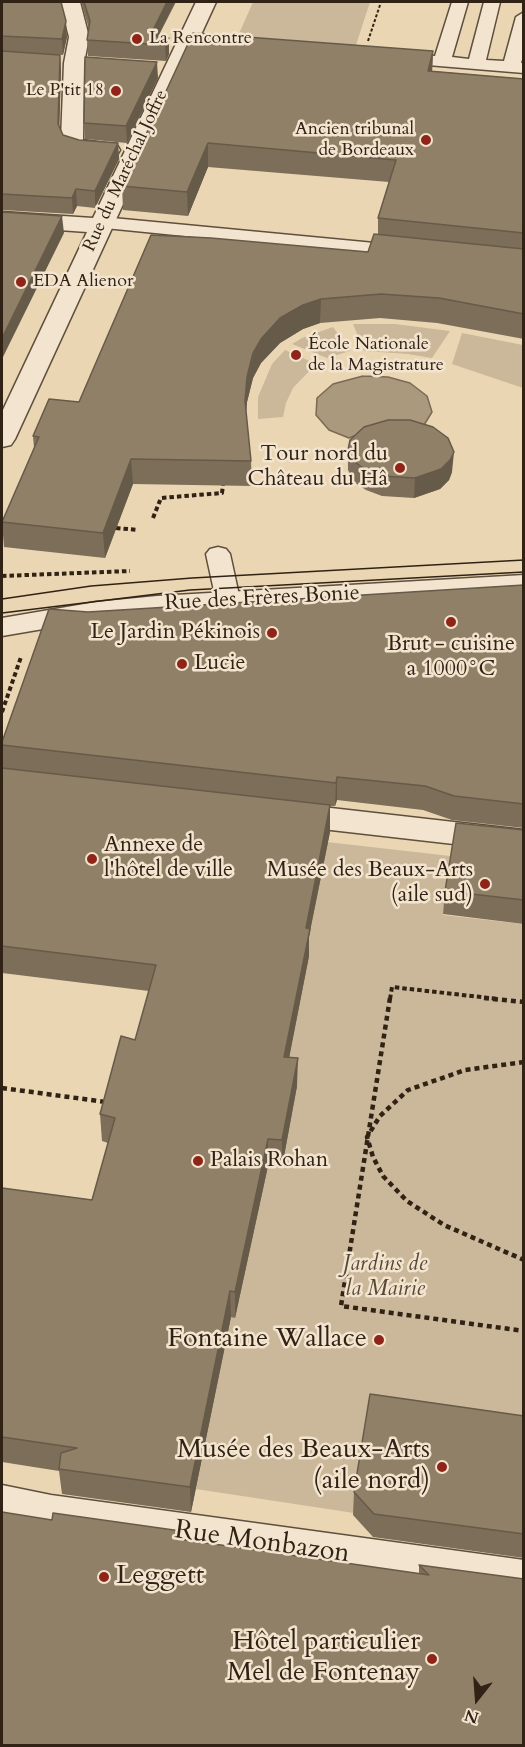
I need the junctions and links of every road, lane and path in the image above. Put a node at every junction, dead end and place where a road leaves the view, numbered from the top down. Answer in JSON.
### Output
{"nodes":[{"id":1,"x":70,"y":2,"type":"edge"},
{"id":2,"x":206,"y":2,"type":"edge"},
{"id":3,"x":381,"y":2,"type":"edge"},
{"id":4,"x":460,"y":2,"type":"edge"},
{"id":5,"x":492,"y":2,"type":"edge"},
{"id":6,"x":524,"y":17,"type":"edge"},
{"id":7,"x":187,"y":41,"type":"junction"},
{"id":8,"x":209,"y":43,"type":"edge"},
{"id":9,"x":372,"y":51,"type":"joint"},
{"id":10,"x":442,"y":62,"type":"junction"},
{"id":11,"x":476,"y":64,"type":"junction"},
{"id":12,"x":149,"y":68,"type":"edge"},
{"id":13,"x":517,"y":68,"type":"edge"},
{"id":14,"x":173,"y":70,"type":"junction"},
{"id":15,"x":136,"y":152,"type":"junction"},
{"id":16,"x":2,"y":219,"type":"edge"},
{"id":17,"x":102,"y":224,"type":"junction"},
{"id":18,"x":423,"y":254,"type":"edge"},
{"id":19,"x":2,"y":377,"type":"edge"},
{"id":20,"x":29,"y":380,"type":"junction"},
{"id":21,"x":2,"y":439,"type":"edge"},
{"id":22,"x":223,"y":485,"type":"edge"},
{"id":23,"x":153,"y":518,"type":"dead end"},
{"id":24,"x":116,"y":528,"type":"edge"},
{"id":25,"x":138,"y":530,"type":"dead end"},
{"id":26,"x":218,"y":554,"type":"dead end"},
{"id":27,"x":116,"y":572,"type":"dead end"},
{"id":28,"x":2,"y":576,"type":"edge"},
{"id":29,"x":524,"y":584,"type":"edge"},
{"id":30,"x":228,"y":600,"type":"junction"},
{"id":31,"x":2,"y":627,"type":"edge"},
{"id":32,"x":262,"y":811,"type":"edge"},
{"id":33,"x":524,"y":841,"type":"edge"},
{"id":34,"x":524,"y":1002,"type":"edge"},
{"id":35,"x":524,"y":1062,"type":"edge"},
{"id":36,"x":2,"y":1088,"type":"edge"},
{"id":37,"x":113,"y":1102,"type":"edge"},
{"id":38,"x":367,"y":1137,"type":"junction"},
{"id":39,"x":524,"y":1260,"type":"edge"},
{"id":40,"x":524,"y":1332,"type":"edge"},
{"id":41,"x":2,"y":1504,"type":"edge"},
{"id":42,"x":524,"y":1580,"type":"edge"}],
"edges":[{"from":1,"to":15,"type":"street"},
{"from":2,"to":7,"type":"street","name":"Rue du Maréchal Joffre"},
{"from":3,"to":9,"type":"path"},
{"from":4,"to":10,"type":"lane"},
{"from":5,"to":11,"type":"lane"},
{"from":6,"to":13,"type":"lane"},
{"from":7,"to":8,"type":"lane"},
{"from":7,"to":14,"type":"street","name":"Rue du Maréchal Joffre"},
{"from":9,"to":10,"type":"lane"},
{"from":10,"to":11,"type":"lane"},
{"from":11,"to":13,"type":"lane"},
{"from":12,"to":14,"type":"street"},
{"from":14,"to":15,"type":"street","name":"Rue du Maréchal Joffre"},
{"from":15,"to":17,"type":"street","name":"Rue du Maréchal Joffre"},
{"from":16,"to":17,"type":"street"},
{"from":17,"to":18,"type":"lane"},
{"from":17,"to":20,"type":"street","name":"Rue du Maréchal Joffre"},
{"from":19,"to":20,"type":"street"},
{"from":20,"to":21,"type":"street","name":"Rue du Maréchal Joffre"},
{"from":22,"to":23,"type":"path"},
{"from":24,"to":25,"type":"path"},
{"from":26,"to":30,"type":"lane"},
{"from":27,"to":28,"type":"path"},
{"from":29,"to":30,"type":"street","name":"Rue des Frères Bonie"},
{"from":30,"to":31,"type":"street","name":"Rue des Frères Bonie"},
{"from":32,"to":33,"type":"street"},
{"from":34,"to":38,"type":"path"},
{"from":35,"to":38,"type":"path"},
{"from":36,"to":37,"type":"path"},
{"from":38,"to":39,"type":"path"},
{"from":38,"to":40,"type":"path"},
{"from":41,"to":42,"type":"street","name":"Rue Monbazon"}]}
